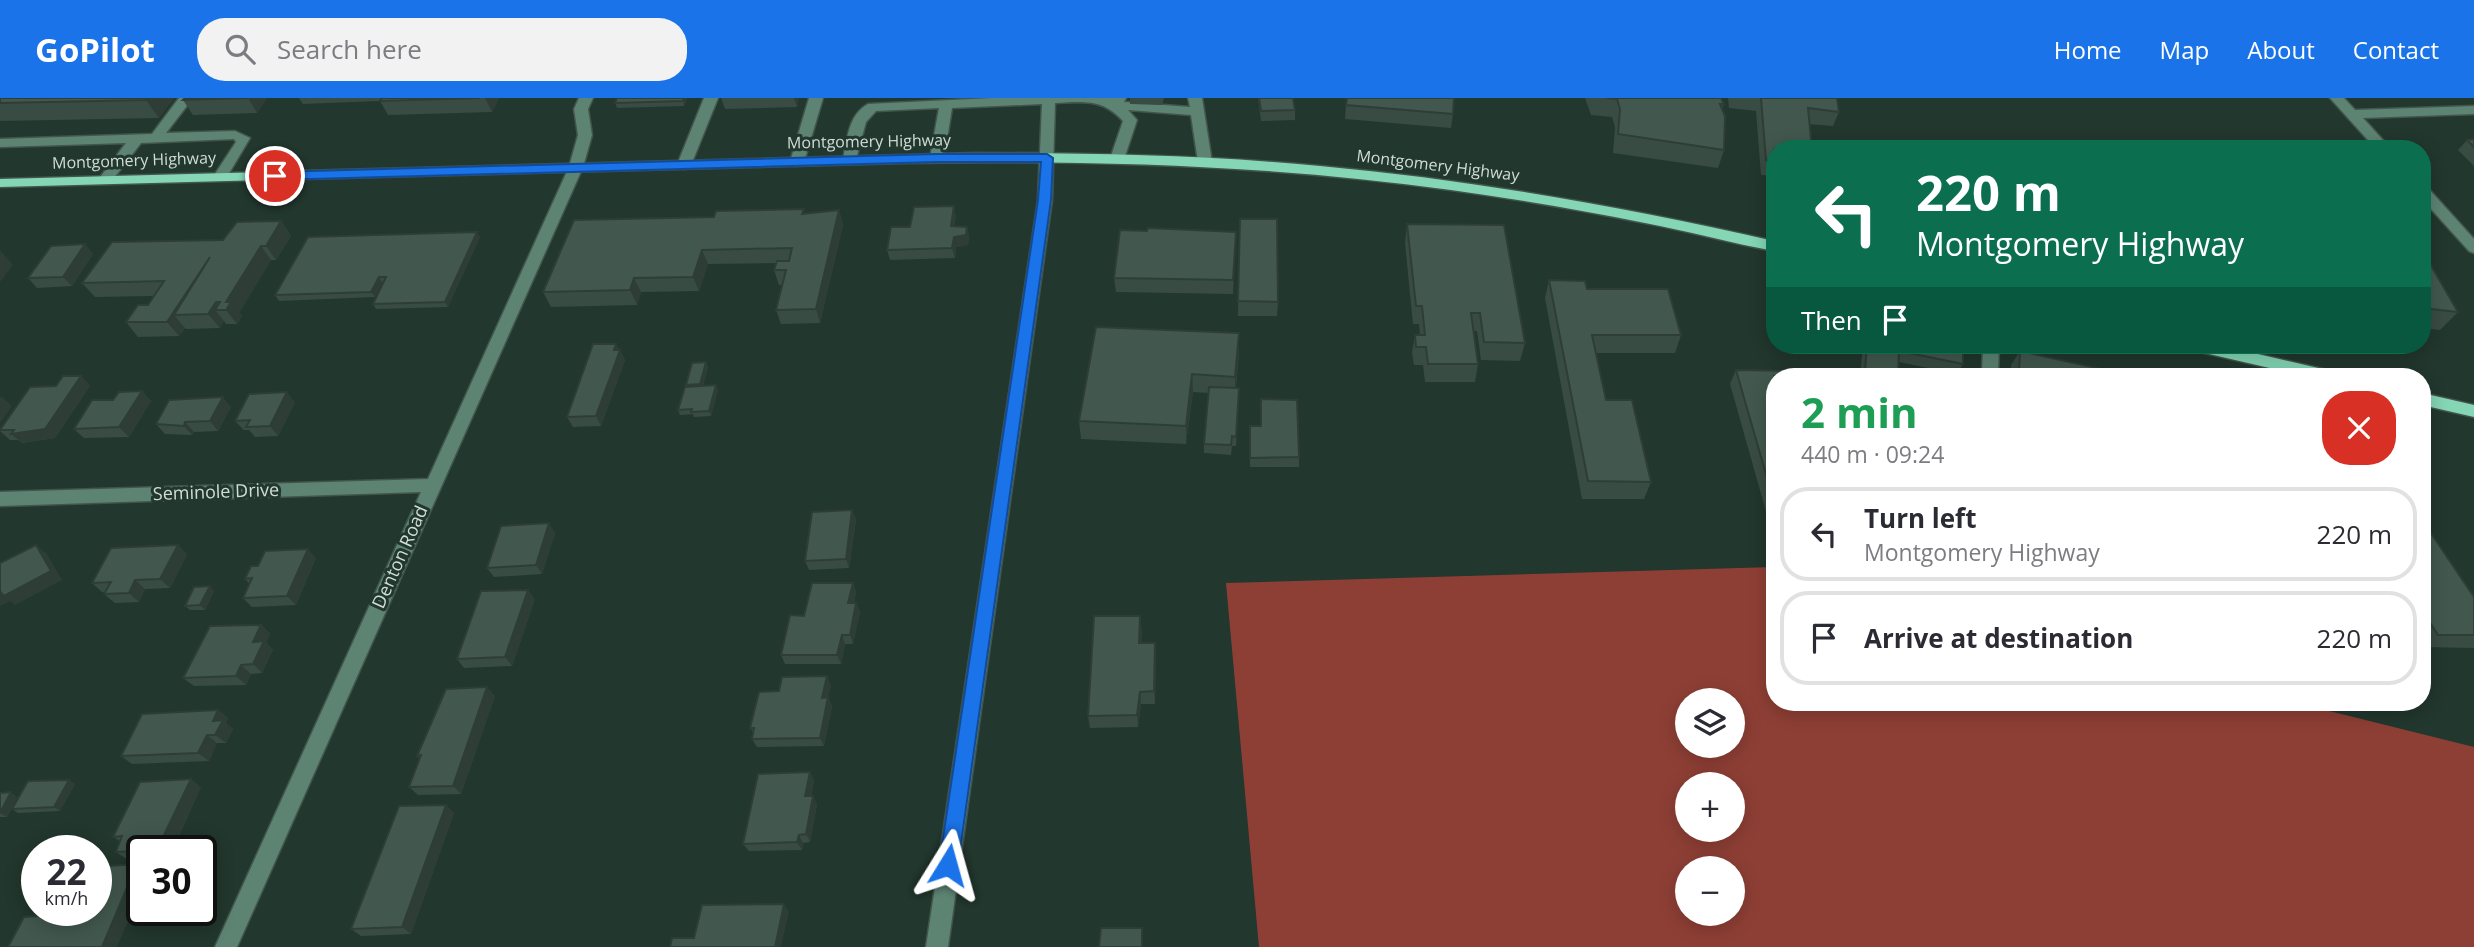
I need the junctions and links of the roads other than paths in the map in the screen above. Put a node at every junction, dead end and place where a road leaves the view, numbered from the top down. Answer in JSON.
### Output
{"nodes":[{"id":1,"x":186,"y":98,"type":"edge"},
{"id":2,"x":586,"y":98,"type":"edge"},
{"id":3,"x":711,"y":98,"type":"edge"},
{"id":4,"x":816,"y":98,"type":"edge"},
{"id":5,"x":1086,"y":98,"type":"edge"},
{"id":6,"x":1092,"y":98,"type":"edge"},
{"id":7,"x":2337,"y":98,"type":"edge"},
{"id":8,"x":1049,"y":99,"type":"edge"},
{"id":9,"x":995,"y":100,"type":"edge"},
{"id":10,"x":1118,"y":102,"type":"edge"},
{"id":11,"x":1196,"y":105,"type":"edge"},
{"id":12,"x":946,"y":106,"type":"junction"},
{"id":13,"x":2474,"y":110,"type":"edge"},
{"id":14,"x":2351,"y":114,"type":"junction"},
{"id":15,"x":137,"y":138,"type":"junction"},
{"id":16,"x":156,"y":138,"type":"junction"},
{"id":17,"x":2376,"y":140,"type":"edge"},
{"id":18,"x":1,"y":144,"type":"edge"},
{"id":19,"x":937,"y":158,"type":"junction"},
{"id":20,"x":1047,"y":158,"type":"junction"},
{"id":21,"x":1117,"y":159,"type":"junction"},
{"id":22,"x":850,"y":160,"type":"junction"},
{"id":23,"x":797,"y":162,"type":"junction"},
{"id":24,"x":1205,"y":162,"type":"junction"},
{"id":25,"x":684,"y":165,"type":"junction"},
{"id":26,"x":576,"y":167,"type":"junction"},
{"id":27,"x":220,"y":177,"type":"junction"},
{"id":28,"x":105,"y":180,"type":"junction"},
{"id":29,"x":0,"y":183,"type":"edge"},
{"id":30,"x":2431,"y":200,"type":"edge"},
{"id":31,"x":1766,"y":244,"type":"edge"},
{"id":32,"x":2474,"y":248,"type":"edge"},
{"id":33,"x":2234,"y":354,"type":"edge"},
{"id":34,"x":2293,"y":368,"type":"edge"},
{"id":35,"x":2431,"y":401,"type":"edge"},
{"id":36,"x":2474,"y":411,"type":"edge"},
{"id":37,"x":432,"y":485,"type":"junction"},
{"id":38,"x":0,"y":499,"type":"edge"},
{"id":39,"x":226,"y":947,"type":"edge"},
{"id":40,"x":937,"y":947,"type":"edge"}],
"edges":[{"from":1,"to":16,"type":"street"},
{"from":2,"to":26,"type":"street","name":"Denton Road"},
{"from":3,"to":25,"type":"street"},
{"from":4,"to":23,"type":"street"},
{"from":5,"to":8,"type":"street"},
{"from":6,"to":10,"type":"street"},
{"from":7,"to":14,"type":"street"},
{"from":8,"to":9,"type":"street"},
{"from":8,"to":20,"type":"street"},
{"from":9,"to":12,"type":"street"},
{"from":10,"to":11,"type":"street"},
{"from":10,"to":21,"type":"street"},
{"from":11,"to":24,"type":"street"},
{"from":12,"to":19,"type":"street"},
{"from":12,"to":22,"type":"street"},
{"from":13,"to":14,"type":"street"},
{"from":14,"to":17,"type":"street"},
{"from":15,"to":16,"type":"street"},
{"from":15,"to":18,"type":"street"},
{"from":15,"to":28,"type":"street"},
{"from":16,"to":27,"type":"street"},
{"from":19,"to":20,"type":"main road","name":"Montgomery Highway"},
{"from":19,"to":22,"type":"main road","name":"Montgomery Highway"},
{"from":20,"to":21,"type":"main road","name":"Montgomery Highway"},
{"from":20,"to":40,"type":"street"},
{"from":21,"to":24,"type":"main road","name":"Montgomery Highway"},
{"from":22,"to":23,"type":"main road","name":"Montgomery Highway"},
{"from":23,"to":25,"type":"main road","name":"Montgomery Highway"},
{"from":24,"to":31,"type":"main road","name":"Montgomery Highway"},
{"from":25,"to":26,"type":"main road","name":"Montgomery Highway"},
{"from":26,"to":27,"type":"main road","name":"Montgomery Highway"},
{"from":26,"to":37,"type":"street","name":"Denton Road"},
{"from":27,"to":28,"type":"main road","name":"Montgomery Highway"},
{"from":28,"to":29,"type":"main road","name":"Montgomery Highway"},
{"from":30,"to":32,"type":"street"},
{"from":33,"to":34,"type":"main road"},
{"from":35,"to":36,"type":"main road"},
{"from":37,"to":38,"type":"street","name":"Seminole Drive"},
{"from":37,"to":39,"type":"street","name":"Denton Road"}]}
